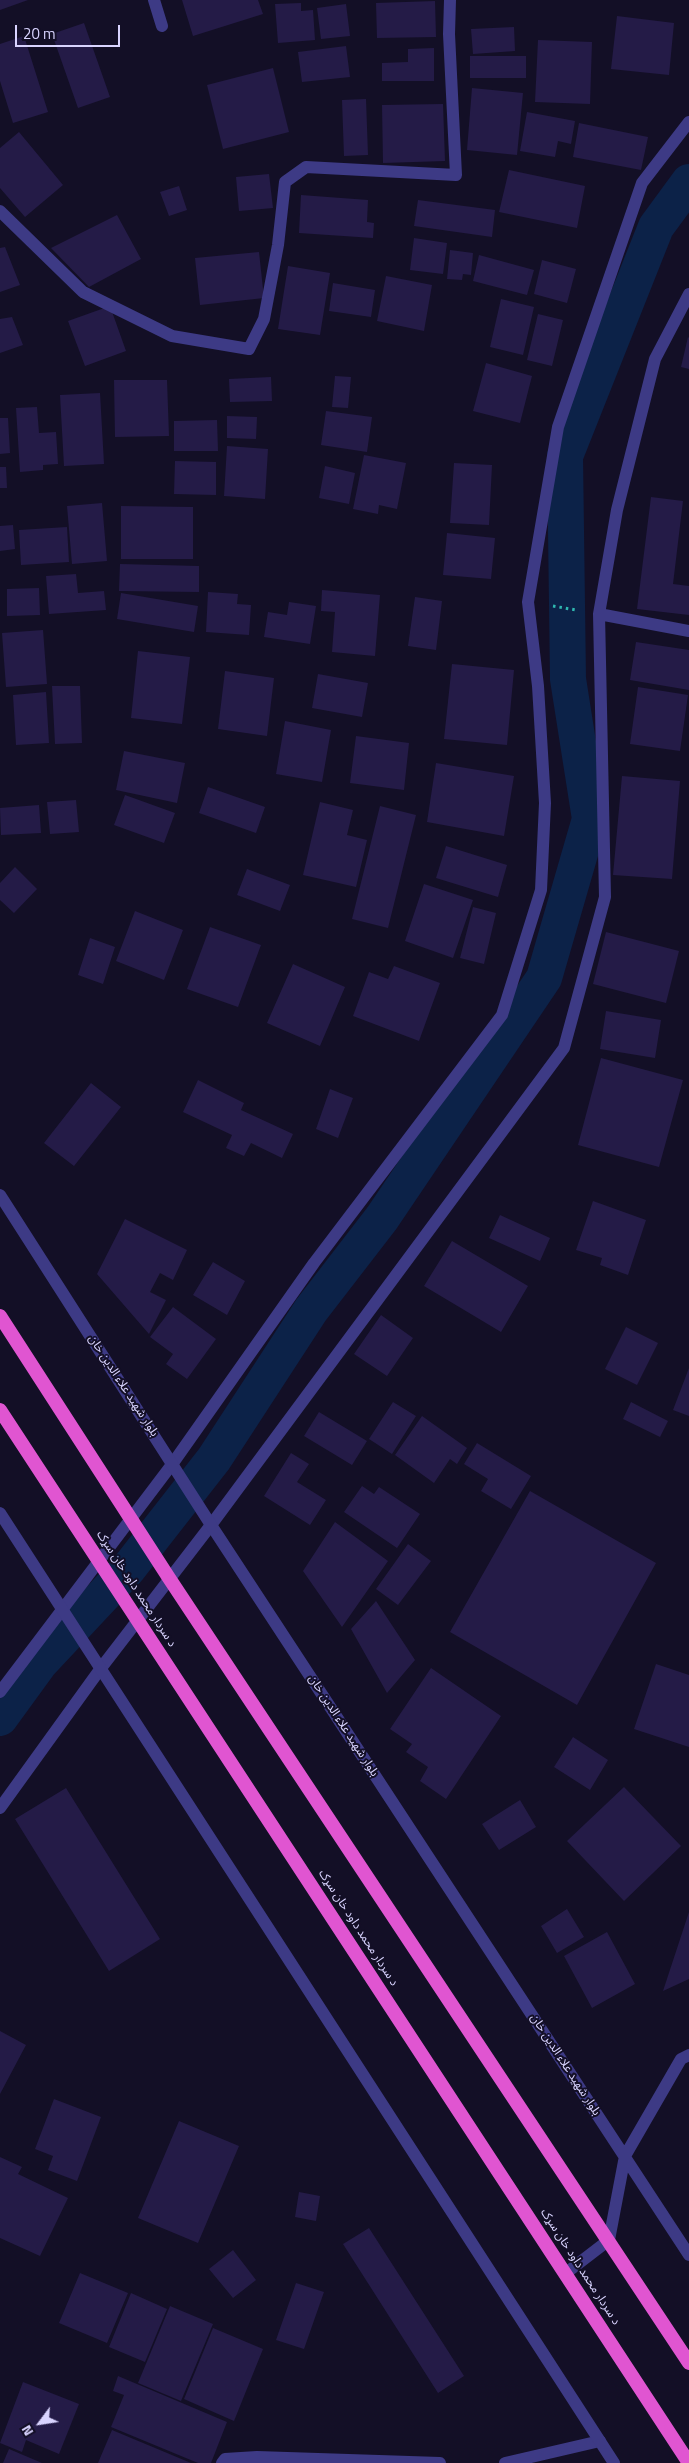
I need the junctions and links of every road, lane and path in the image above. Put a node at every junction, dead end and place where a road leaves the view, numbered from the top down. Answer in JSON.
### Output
{"nodes":[{"id":1,"x":154,"y":0,"type":"edge"},
{"id":2,"x":450,"y":0,"type":"edge"},
{"id":3,"x":162,"y":26,"type":"dead end"},
{"id":4,"x":689,"y":122,"type":"edge"},
{"id":5,"x":0,"y":211,"type":"edge"},
{"id":6,"x":689,"y":294,"type":"edge"},
{"id":7,"x":528,"y":602,"type":"junction"},
{"id":8,"x":599,"y":614,"type":"junction"},
{"id":9,"x":689,"y":631,"type":"edge"},
{"id":10,"x":0,"y":1195,"type":"edge"},
{"id":11,"x":0,"y":1316,"type":"edge"},
{"id":12,"x":0,"y":1410,"type":"edge"},
{"id":13,"x":173,"y":1463,"type":"junction"},
{"id":14,"x":0,"y":1513,"type":"edge"},
{"id":15,"x":131,"y":1518,"type":"junction"},
{"id":16,"x":211,"y":1525,"type":"junction"},
{"id":17,"x":98,"y":1560,"type":"junction"},
{"id":18,"x":169,"y":1578,"type":"junction"},
{"id":19,"x":62,"y":1608,"type":"junction"},
{"id":20,"x":138,"y":1620,"type":"junction"},
{"id":21,"x":101,"y":1668,"type":"junction"},
{"id":22,"x":0,"y":1692,"type":"edge"},
{"id":23,"x":0,"y":1808,"type":"edge"},
{"id":24,"x":689,"y":2055,"type":"edge"},
{"id":25,"x":625,"y":2156,"type":"junction"},
{"id":26,"x":609,"y":2240,"type":"junction"},
{"id":27,"x":689,"y":2255,"type":"edge"},
{"id":28,"x":566,"y":2273,"type":"junction"},
{"id":29,"x":689,"y":2363,"type":"edge"},
{"id":30,"x":600,"y":2441,"type":"junction"},
{"id":31,"x":222,"y":2463,"type":"edge"},
{"id":32,"x":440,"y":2463,"type":"edge"},
{"id":33,"x":504,"y":2463,"type":"edge"},
{"id":34,"x":614,"y":2463,"type":"edge"},
{"id":35,"x":689,"y":2463,"type":"edge"}],
"edges":[{"from":1,"to":3,"type":"street"},
{"from":2,"to":5,"type":"street"},
{"from":4,"to":7,"type":"street"},
{"from":6,"to":8,"type":"street"},
{"from":7,"to":8,"type":"path"},
{"from":7,"to":13,"type":"street"},
{"from":8,"to":9,"type":"street"},
{"from":8,"to":16,"type":"street"},
{"from":10,"to":13,"type":"street","name":"بلوار شهید علاء الدین خان"},
{"from":11,"to":15,"type":"highway"},
{"from":12,"to":17,"type":"highway","name":"د سردار محمد داود خان سړک"},
{"from":13,"to":15,"type":"street"},
{"from":13,"to":16,"type":"street","name":"بلوار شهید علاء الدین خان"},
{"from":14,"to":19,"type":"street"},
{"from":15,"to":17,"type":"street"},
{"from":15,"to":18,"type":"highway"},
{"from":16,"to":18,"type":"street"},
{"from":16,"to":25,"type":"street","name":"بلوار شهید علاء الدین خان"},
{"from":17,"to":19,"type":"street"},
{"from":17,"to":20,"type":"highway","name":"د سردار محمد داود خان سړک"},
{"from":18,"to":20,"type":"street"},
{"from":18,"to":26,"type":"highway"},
{"from":19,"to":21,"type":"street"},
{"from":19,"to":22,"type":"street"},
{"from":20,"to":21,"type":"street"},
{"from":20,"to":28,"type":"highway","name":"د سردار محمد داود خان سړک"},
{"from":21,"to":23,"type":"street"},
{"from":21,"to":30,"type":"street"},
{"from":24,"to":25,"type":"street"},
{"from":25,"to":26,"type":"street"},
{"from":25,"to":27,"type":"street","name":"بلوار شهید علاء الدین خان"},
{"from":26,"to":28,"type":"street"},
{"from":26,"to":29,"type":"highway"},
{"from":28,"to":35,"type":"highway","name":"د سردار محمد داود خان سړک"},
{"from":30,"to":33,"type":"street"},
{"from":30,"to":34,"type":"street"},
{"from":31,"to":32,"type":"street"}]}
